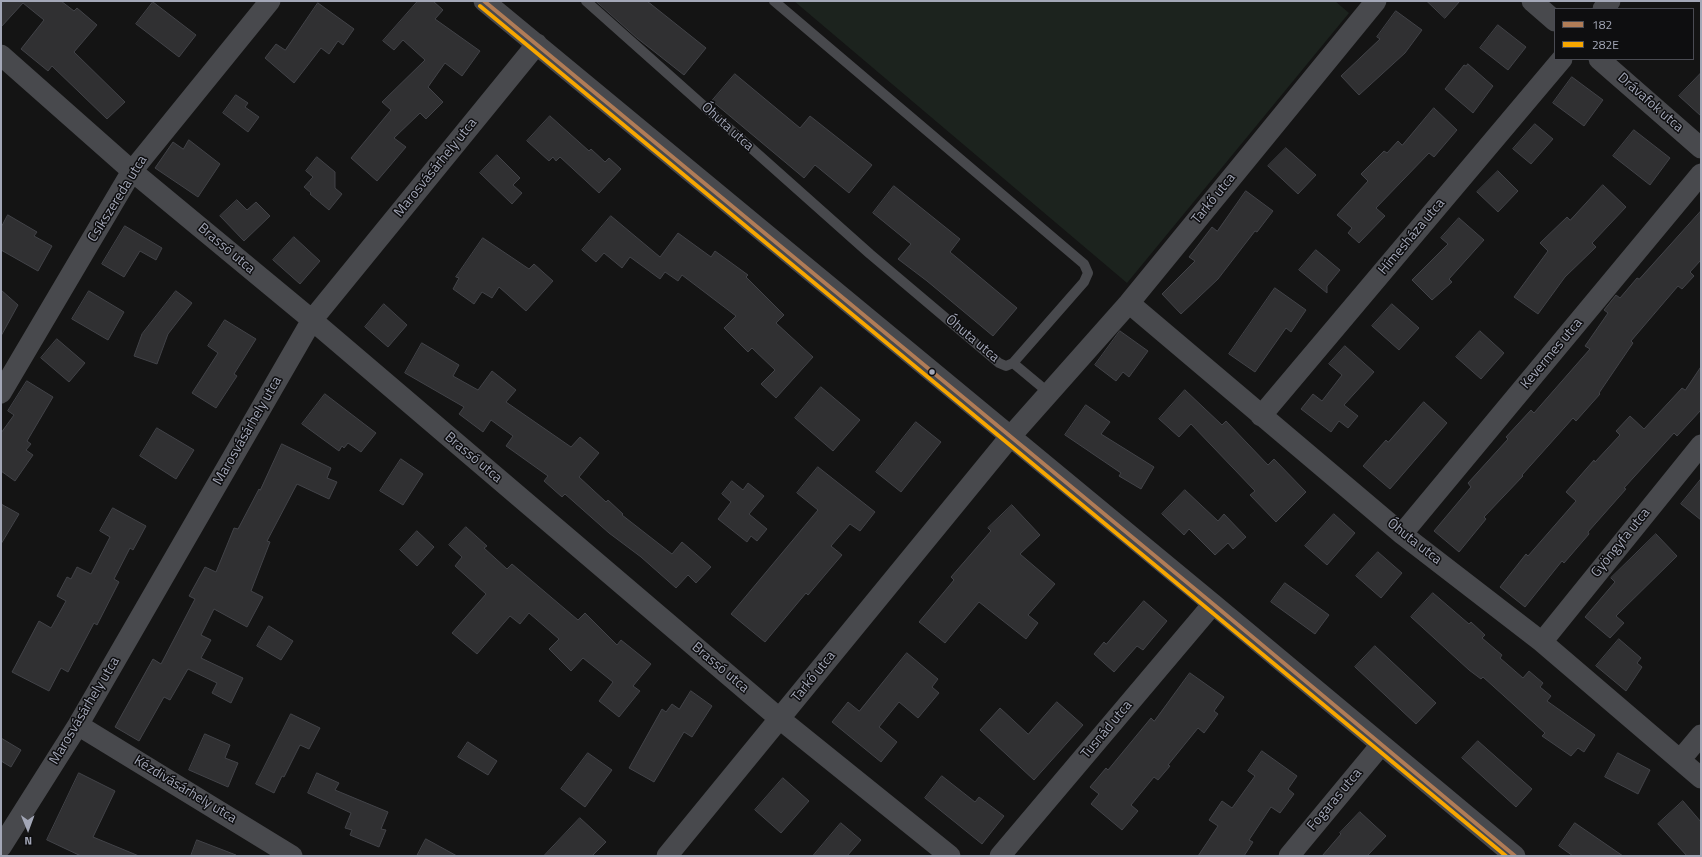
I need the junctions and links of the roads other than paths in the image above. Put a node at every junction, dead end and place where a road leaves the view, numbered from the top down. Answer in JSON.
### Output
{"nodes":[{"id":1,"x":270,"y":1,"type":"edge"},
{"id":2,"x":484,"y":1,"type":"edge"},
{"id":3,"x":586,"y":1,"type":"edge"},
{"id":4,"x":774,"y":1,"type":"edge"},
{"id":5,"x":1376,"y":1,"type":"edge"},
{"id":6,"x":1532,"y":1,"type":"edge"},
{"id":7,"x":1554,"y":20,"type":"edge"},
{"id":8,"x":537,"y":44,"type":"junction"},
{"id":9,"x":1,"y":55,"type":"edge"},
{"id":10,"x":1561,"y":60,"type":"edge"},
{"id":11,"x":1600,"y":60,"type":"edge"},
{"id":12,"x":1701,"y":148,"type":"edge"},
{"id":13,"x":132,"y":171,"type":"junction"},
{"id":14,"x":1701,"y":174,"type":"edge"},
{"id":15,"x":1129,"y":303,"type":"junction"},
{"id":16,"x":312,"y":320,"type":"junction"},
{"id":17,"x":1013,"y":363,"type":"junction"},
{"id":18,"x":1,"y":393,"type":"edge"},
{"id":19,"x":1049,"y":393,"type":"junction"},
{"id":20,"x":1261,"y":416,"type":"junction"},
{"id":21,"x":1010,"y":437,"type":"junction"},
{"id":22,"x":1701,"y":445,"type":"edge"},
{"id":23,"x":1402,"y":534,"type":"junction"},
{"id":24,"x":1213,"y":604,"type":"junction"},
{"id":25,"x":1542,"y":642,"type":"junction"},
{"id":26,"x":780,"y":719,"type":"junction"},
{"id":27,"x":78,"y":725,"type":"junction"},
{"id":28,"x":1701,"y":735,"type":"edge"},
{"id":29,"x":1381,"y":745,"type":"junction"},
{"id":30,"x":1680,"y":760,"type":"junction"},
{"id":31,"x":1701,"y":778,"type":"edge"},
{"id":32,"x":1,"y":847,"type":"edge"},
{"id":33,"x":292,"y":856,"type":"edge"},
{"id":34,"x":667,"y":856,"type":"edge"},
{"id":35,"x":950,"y":856,"type":"edge"},
{"id":36,"x":1000,"y":856,"type":"edge"},
{"id":37,"x":1289,"y":856,"type":"edge"},
{"id":38,"x":1515,"y":856,"type":"edge"}],
"edges":[{"from":1,"to":13,"type":"street","name":"Csíkszereda utca"},
{"from":2,"to":8,"type":"street"},
{"from":3,"to":17,"type":"lane","name":"Óhuta utca"},
{"from":4,"to":17,"type":"lane","name":"Óhuta utca"},
{"from":5,"to":15,"type":"street","name":"Tarkő utca"},
{"from":6,"to":7,"type":"street"},
{"from":8,"to":16,"type":"street","name":"Marosvásárhely utca"},
{"from":8,"to":21,"type":"street"},
{"from":9,"to":13,"type":"street","name":"Brassó utca"},
{"from":10,"to":20,"type":"street","name":"Hímesháza utca"},
{"from":11,"to":12,"type":"street","name":"Drávafok utca"},
{"from":13,"to":16,"type":"street","name":"Brassó utca"},
{"from":13,"to":18,"type":"street","name":"Csíkszereda utca"},
{"from":14,"to":23,"type":"street","name":"Kevermes utca"},
{"from":15,"to":19,"type":"street","name":"Tarkő utca"},
{"from":15,"to":20,"type":"street","name":"Óhuta utca"},
{"from":16,"to":26,"type":"street","name":"Brassó utca"},
{"from":16,"to":27,"type":"street","name":"Marosvásárhely utca"},
{"from":17,"to":19,"type":"lane"},
{"from":19,"to":21,"type":"street","name":"Tarkő utca"},
{"from":20,"to":23,"type":"street","name":"Óhuta utca"},
{"from":21,"to":24,"type":"street"},
{"from":21,"to":26,"type":"street","name":"Tarkő utca"},
{"from":22,"to":25,"type":"street","name":"Gyöngyfa utca"},
{"from":23,"to":25,"type":"street","name":"Óhuta utca"},
{"from":24,"to":29,"type":"street"},
{"from":24,"to":36,"type":"street","name":"Tusnád utca"},
{"from":25,"to":30,"type":"street","name":"Óhuta utca"},
{"from":26,"to":34,"type":"street","name":"Tarkő utca"},
{"from":26,"to":35,"type":"street","name":"Brassó utca"},
{"from":27,"to":32,"type":"street","name":"Marosvásárhely utca"},
{"from":27,"to":33,"type":"street","name":"Kézdivásárhely utca"},
{"from":28,"to":30,"type":"street"},
{"from":29,"to":37,"type":"street","name":"Fogaras utca"},
{"from":29,"to":38,"type":"street"},
{"from":30,"to":31,"type":"street","name":"Óhuta utca"}]}
